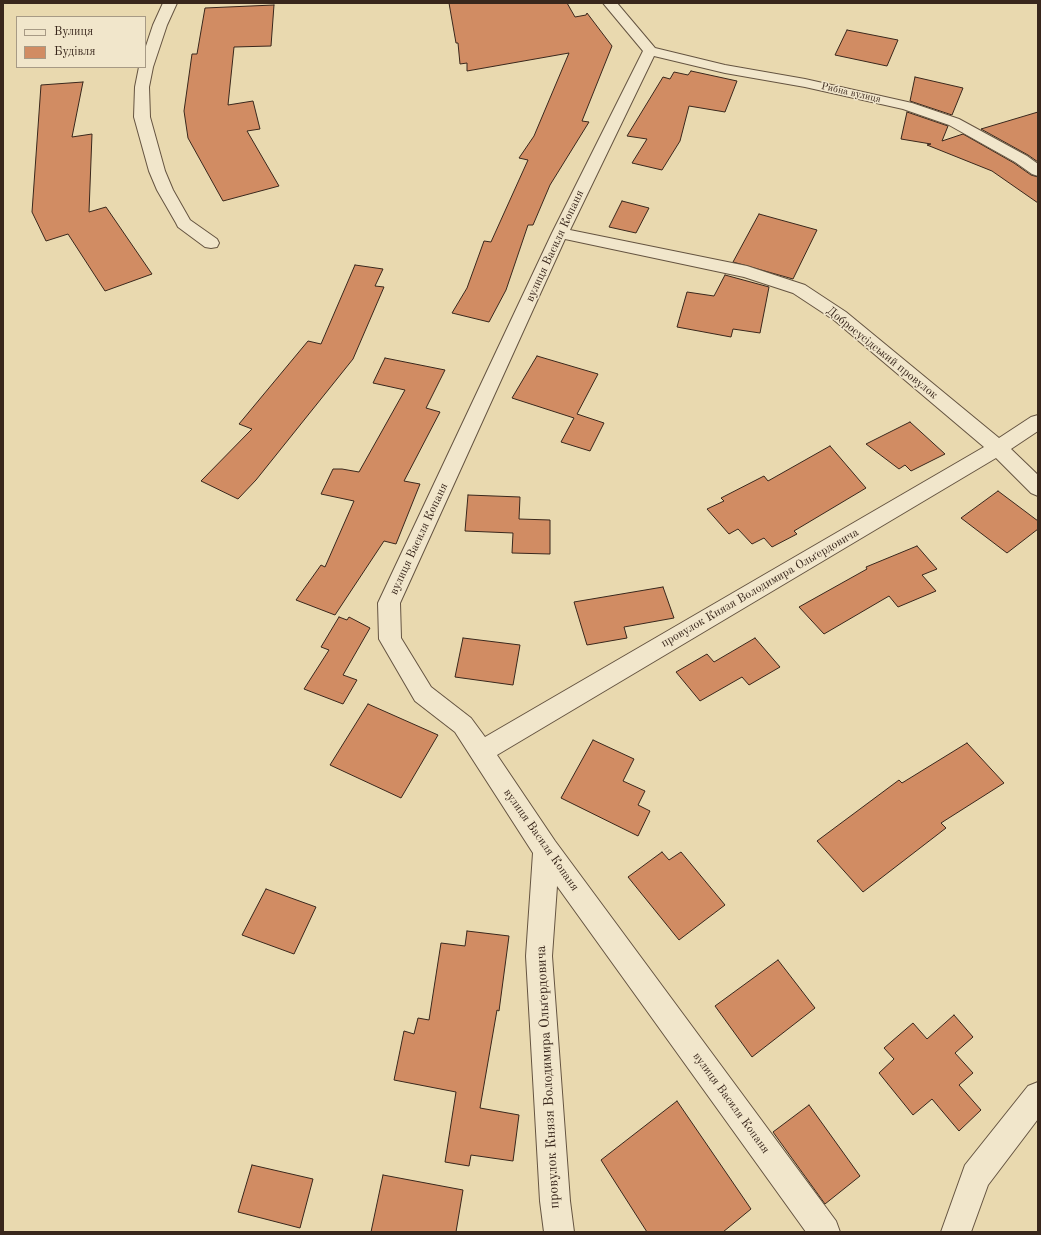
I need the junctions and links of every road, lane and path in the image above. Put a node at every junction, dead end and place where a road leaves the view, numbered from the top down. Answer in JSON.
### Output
{"nodes":[{"id":1,"x":170,"y":3,"type":"edge"},
{"id":2,"x":610,"y":3,"type":"edge"},
{"id":3,"x":650,"y":51,"type":"junction"},
{"id":4,"x":146,"y":67,"type":"edge"},
{"id":5,"x":146,"y":68,"type":"edge"},
{"id":6,"x":1038,"y":171,"type":"edge"},
{"id":7,"x":560,"y":233,"type":"junction"},
{"id":8,"x":211,"y":243,"type":"dead end"},
{"id":9,"x":1038,"y":422,"type":"edge"},
{"id":10,"x":998,"y":448,"type":"junction"},
{"id":11,"x":1038,"y":488,"type":"edge"},
{"id":12,"x":481,"y":752,"type":"junction"},
{"id":13,"x":546,"y":850,"type":"junction"},
{"id":14,"x":1038,"y":1096,"type":"edge"},
{"id":15,"x":559,"y":1232,"type":"edge"},
{"id":16,"x":825,"y":1232,"type":"edge"},
{"id":17,"x":956,"y":1232,"type":"edge"}],
"edges":[{"from":1,"to":4,"type":"street"},
{"from":2,"to":3,"type":"street"},
{"from":3,"to":6,"type":"street","name":"Рибна вулиця"},
{"from":3,"to":7,"type":"street","name":"вулиця Василя Копаня"},
{"from":5,"to":8,"type":"street"},
{"from":7,"to":10,"type":"street","name":"Добросусідський провулок"},
{"from":7,"to":12,"type":"street","name":"вулиця Василя Копаня"},
{"from":9,"to":10,"type":"street","name":"провулок Князя Володимира Ольґердовича"},
{"from":10,"to":11,"type":"street","name":"Добросусідський провулок"},
{"from":10,"to":12,"type":"street","name":"провулок Князя Володимира Ольґердовича"},
{"from":12,"to":13,"type":"street","name":"вулиця Василя Копаня"},
{"from":13,"to":15,"type":"street","name":"провулок Князя Володимира Ольґердовича"},
{"from":13,"to":16,"type":"street","name":"вулиця Василя Копаня"},
{"from":14,"to":17,"type":"street"}]}
